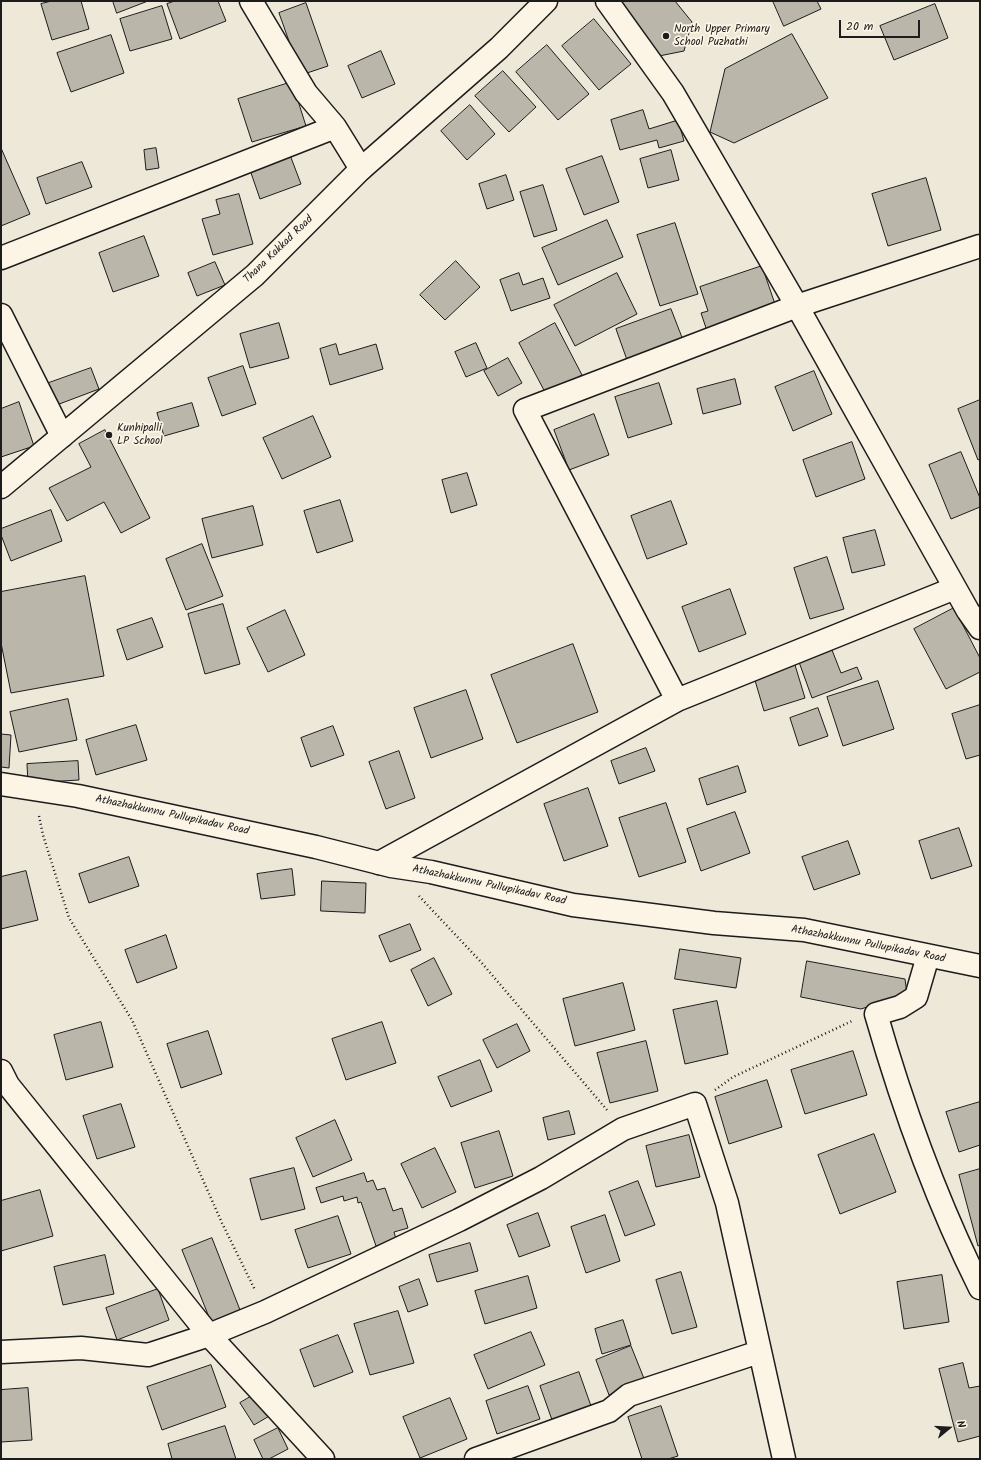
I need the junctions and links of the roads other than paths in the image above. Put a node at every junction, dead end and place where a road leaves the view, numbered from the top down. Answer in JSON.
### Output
{"nodes":[{"id":1,"x":251,"y":1,"type":"edge"},
{"id":2,"x":546,"y":1,"type":"edge"},
{"id":3,"x":607,"y":1,"type":"edge"},
{"id":4,"x":335,"y":127,"type":"junction"},
{"id":5,"x":361,"y":169,"type":"junction"},
{"id":6,"x":980,"y":246,"type":"edge"},
{"id":7,"x":1,"y":258,"type":"edge"},
{"id":8,"x":796,"y":306,"type":"junction"},
{"id":9,"x":1,"y":315,"type":"edge"},
{"id":10,"x":62,"y":436,"type":"junction"},
{"id":11,"x":1,"y":487,"type":"edge"},
{"id":12,"x":955,"y":588,"type":"junction"},
{"id":13,"x":974,"y":609,"type":"edge"},
{"id":14,"x":980,"y":628,"type":"edge"},
{"id":15,"x":678,"y":700,"type":"junction"},
{"id":16,"x":1,"y":784,"type":"edge"},
{"id":17,"x":379,"y":863,"type":"junction"},
{"id":18,"x":928,"y":956,"type":"junction"},
{"id":19,"x":980,"y":966,"type":"edge"},
{"id":20,"x":1,"y":1072,"type":"edge"},
{"id":21,"x":980,"y":1288,"type":"edge"},
{"id":22,"x":209,"y":1335,"type":"junction"},
{"id":23,"x":1,"y":1352,"type":"edge"},
{"id":24,"x":759,"y":1352,"type":"junction"},
{"id":25,"x":323,"y":1459,"type":"edge"},
{"id":26,"x":476,"y":1459,"type":"edge"},
{"id":27,"x":784,"y":1459,"type":"edge"}],
"edges":[{"from":1,"to":4,"type":"street"},
{"from":2,"to":5,"type":"street","name":"Thana Kakkad Road"},
{"from":3,"to":8,"type":"street"},
{"from":4,"to":5,"type":"street"},
{"from":4,"to":7,"type":"street"},
{"from":5,"to":10,"type":"street","name":"Thana Kakkad Road"},
{"from":6,"to":8,"type":"street"},
{"from":8,"to":12,"type":"street"},
{"from":8,"to":15,"type":"street"},
{"from":9,"to":10,"type":"street"},
{"from":10,"to":11,"type":"street","name":"Thana Kakkad Road"},
{"from":12,"to":13,"type":"street"},
{"from":12,"to":15,"type":"street"},
{"from":13,"to":14,"type":"street"},
{"from":15,"to":17,"type":"street"},
{"from":16,"to":17,"type":"street","name":"Athazhakkunnu Pullupikadav Road"},
{"from":17,"to":18,"type":"street","name":"Athazhakkunnu Pullupikadav Road"},
{"from":18,"to":19,"type":"street","name":"Athazhakkunnu Pullupikadav Road"},
{"from":18,"to":21,"type":"street"},
{"from":20,"to":22,"type":"street"},
{"from":22,"to":23,"type":"street"},
{"from":22,"to":24,"type":"street"},
{"from":22,"to":25,"type":"street"},
{"from":24,"to":26,"type":"street"},
{"from":24,"to":27,"type":"street"}]}
